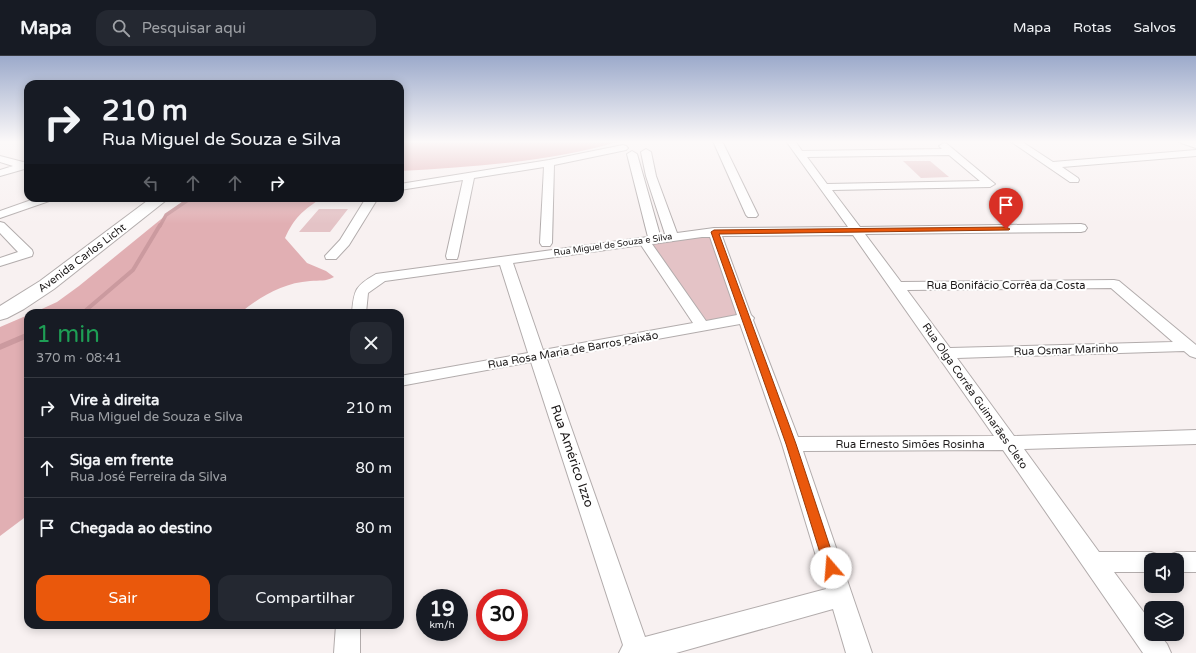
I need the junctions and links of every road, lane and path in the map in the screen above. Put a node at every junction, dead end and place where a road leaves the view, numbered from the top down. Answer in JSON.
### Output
{"nodes":[{"id":1,"x":16,"y":169,"type":"edge"},
{"id":2,"x":513,"y":169,"type":"edge"},
{"id":3,"x":549,"y":169,"type":"edge"},
{"id":4,"x":639,"y":169,"type":"edge"},
{"id":5,"x":647,"y":169,"type":"edge"},
{"id":6,"x":730,"y":169,"type":"edge"},
{"id":7,"x":810,"y":169,"type":"edge"},
{"id":8,"x":972,"y":169,"type":"edge"},
{"id":9,"x":1058,"y":169,"type":"edge"},
{"id":10,"x":0,"y":173,"type":"edge"},
{"id":11,"x":469,"y":176,"type":"junction"},
{"id":12,"x":1074,"y":180,"type":"dead end"},
{"id":13,"x":404,"y":186,"type":"edge"},
{"id":14,"x":823,"y":187,"type":"junction"},
{"id":15,"x":37,"y":202,"type":"edge"},
{"id":16,"x":156,"y":202,"type":"edge"},
{"id":17,"x":370,"y":202,"type":"edge"},
{"id":18,"x":0,"y":215,"type":"edge"},
{"id":19,"x":752,"y":215,"type":"dead end"},
{"id":20,"x":0,"y":226,"type":"edge"},
{"id":21,"x":1082,"y":228,"type":"dead end"},
{"id":22,"x":856,"y":230,"type":"junction"},
{"id":23,"x":714,"y":232,"type":"junction"},
{"id":24,"x":672,"y":236,"type":"junction"},
{"id":25,"x":649,"y":240,"type":"junction"},
{"id":26,"x":546,"y":243,"type":"dead end"},
{"id":27,"x":332,"y":256,"type":"dead end"},
{"id":28,"x":452,"y":256,"type":"dead end"},
{"id":29,"x":505,"y":260,"type":"junction"},
{"id":30,"x":0,"y":262,"type":"edge"},
{"id":31,"x":898,"y":286,"type":"junction"},
{"id":32,"x":359,"y":309,"type":"edge"},
{"id":33,"x":0,"y":314,"type":"edge"},
{"id":34,"x":747,"y":318,"type":"junction"},
{"id":35,"x":702,"y":326,"type":"junction"},
{"id":36,"x":1192,"y":350,"type":"edge"},
{"id":37,"x":945,"y":353,"type":"junction"},
{"id":38,"x":538,"y":356,"type":"junction"},
{"id":39,"x":404,"y":380,"type":"edge"},
{"id":40,"x":1196,"y":437,"type":"edge"},
{"id":41,"x":1009,"y":443,"type":"junction"},
{"id":42,"x":791,"y":444,"type":"junction"},
{"id":43,"x":1094,"y":562,"type":"junction"},
{"id":44,"x":1144,"y":562,"type":"edge"},
{"id":45,"x":1184,"y":562,"type":"edge"},
{"id":46,"x":1196,"y":562,"type":"edge"},
{"id":47,"x":840,"y":596,"type":"junction"},
{"id":48,"x":348,"y":629,"type":"edge"},
{"id":49,"x":636,"y":652,"type":"edge"},
{"id":50,"x":348,"y":653,"type":"edge"},
{"id":51,"x":859,"y":653,"type":"edge"},
{"id":52,"x":1158,"y":653,"type":"edge"}],
"edges":[{"from":1,"to":10,"type":"street"},
{"from":2,"to":11,"type":"street"},
{"from":3,"to":26,"type":"street"},
{"from":4,"to":25,"type":"street"},
{"from":5,"to":24,"type":"street"},
{"from":6,"to":19,"type":"street"},
{"from":7,"to":14,"type":"street","name":"Rua Olga Corrêa Guimarães Cleto"},
{"from":8,"to":14,"type":"street"},
{"from":9,"to":12,"type":"street"},
{"from":11,"to":13,"type":"street"},
{"from":11,"to":28,"type":"street"},
{"from":14,"to":22,"type":"street","name":"Rua Olga Corrêa Guimarães Cleto"},
{"from":15,"to":18,"type":"street"},
{"from":16,"to":33,"type":"main road","name":"Avenida Carlos Licht"},
{"from":17,"to":27,"type":"street"},
{"from":20,"to":30,"type":"street"},
{"from":21,"to":22,"type":"street","name":"Rua Miguel de Souza e Silva"},
{"from":22,"to":23,"type":"street","name":"Rua Miguel de Souza e Silva"},
{"from":22,"to":31,"type":"street","name":"Rua Olga Corrêa Guimarães Cleto"},
{"from":23,"to":24,"type":"street","name":"Rua Miguel de Souza e Silva"},
{"from":23,"to":34,"type":"street"},
{"from":24,"to":25,"type":"street","name":"Rua Miguel de Souza e Silva"},
{"from":25,"to":29,"type":"street","name":"Rua Miguel de Souza e Silva"},
{"from":25,"to":35,"type":"street"},
{"from":29,"to":32,"type":"street","name":"Rua Miguel de Souza e Silva"},
{"from":29,"to":38,"type":"street","name":"Rua Américo Izzo"},
{"from":31,"to":36,"type":"street","name":"Rua Bonifácio Corrêa da Costa"},
{"from":31,"to":37,"type":"street","name":"Rua Olga Corrêa Guimarães Cleto"},
{"from":34,"to":35,"type":"street","name":"Rua Rosa Maria de Barros Paixão"},
{"from":34,"to":42,"type":"street"},
{"from":35,"to":38,"type":"street","name":"Rua Rosa Maria de Barros Paixão"},
{"from":36,"to":37,"type":"street","name":"Rua Osmar Marinho"},
{"from":37,"to":41,"type":"street","name":"Rua Olga Corrêa Guimarães Cleto"},
{"from":38,"to":39,"type":"street","name":"Rua Rosa Maria de Barros Paixão"},
{"from":38,"to":49,"type":"street","name":"Rua Américo Izzo"},
{"from":40,"to":41,"type":"street","name":"Rua Ernesto Simões Rosinha"},
{"from":41,"to":42,"type":"street","name":"Rua Ernesto Simões Rosinha"},
{"from":41,"to":43,"type":"street","name":"Rua Olga Corrêa Guimarães Cleto"},
{"from":42,"to":47,"type":"street"},
{"from":43,"to":44,"type":"street"},
{"from":43,"to":52,"type":"street","name":"Rua Olga Corrêa Guimarães Cleto"},
{"from":45,"to":46,"type":"street"},
{"from":47,"to":49,"type":"street"},
{"from":47,"to":51,"type":"street"},
{"from":48,"to":50,"type":"street"}]}
